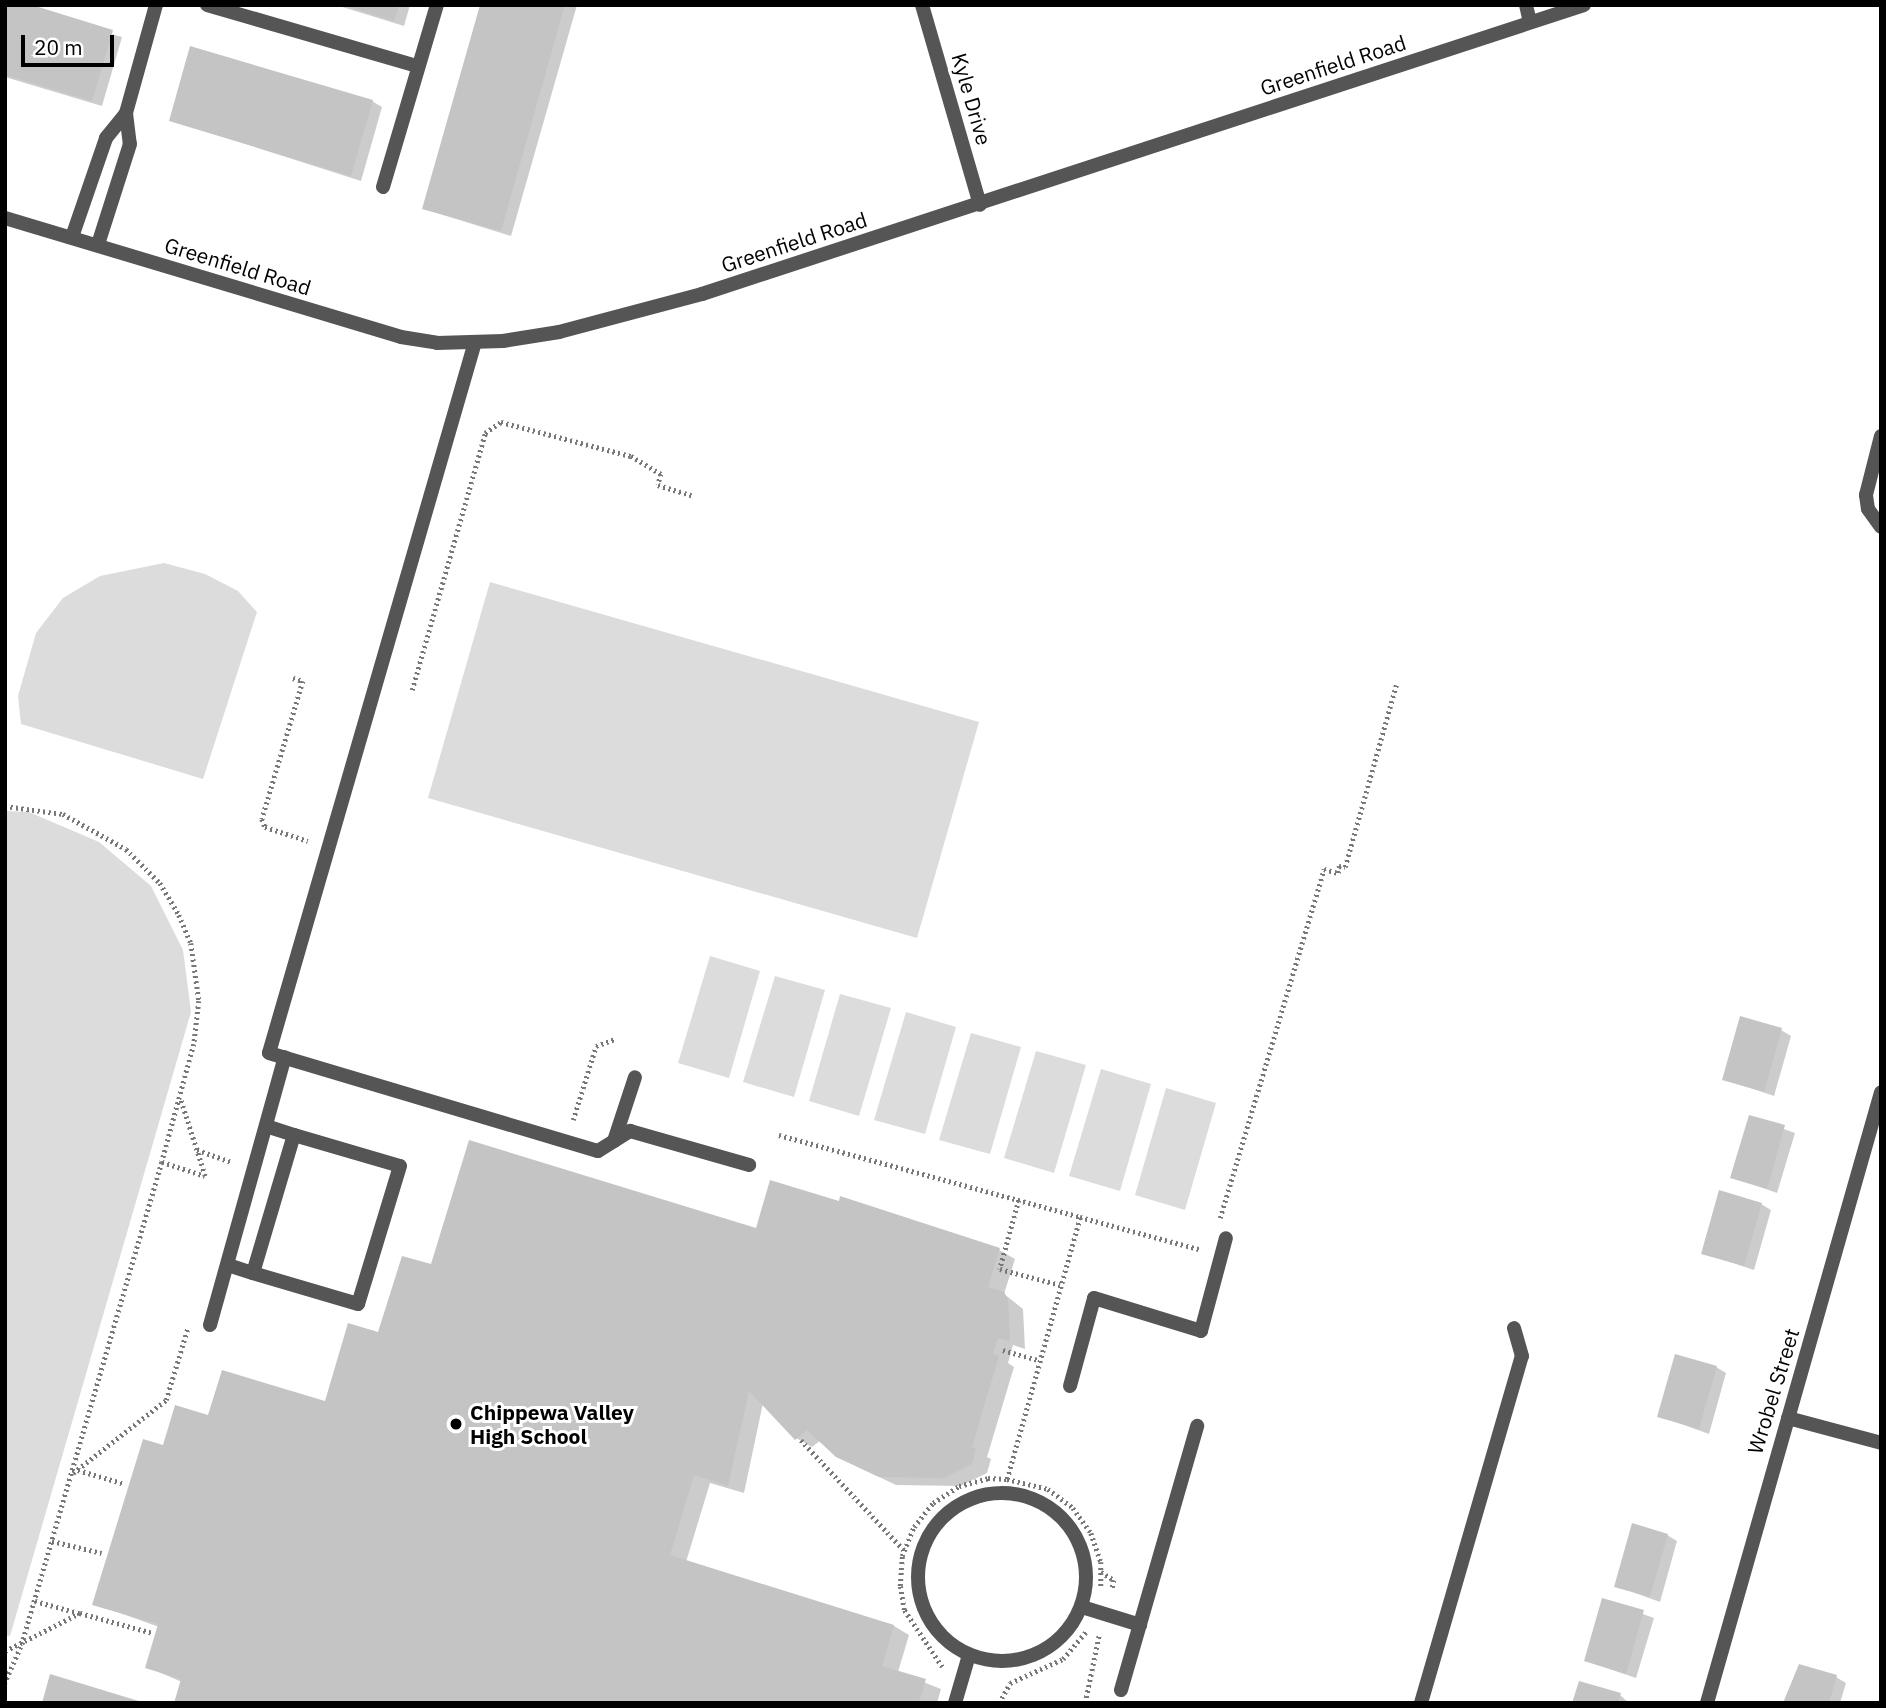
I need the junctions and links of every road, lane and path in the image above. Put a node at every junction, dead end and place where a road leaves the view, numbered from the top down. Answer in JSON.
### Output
{"nodes":[{"id":1,"x":156,"y":5,"type":"edge"},
{"id":2,"x":207,"y":5,"type":"edge"},
{"id":3,"x":437,"y":5,"type":"edge"},
{"id":4,"x":922,"y":5,"type":"edge"},
{"id":5,"x":1526,"y":5,"type":"edge"},
{"id":6,"x":1584,"y":5,"type":"edge"},
{"id":7,"x":1530,"y":22,"type":"junction"},
{"id":8,"x":417,"y":66,"type":"junction"},
{"id":9,"x":126,"y":113,"type":"junction"},
{"id":10,"x":383,"y":187,"type":"dead end"},
{"id":11,"x":980,"y":205,"type":"junction"},
{"id":12,"x":5,"y":218,"type":"edge"},
{"id":13,"x":72,"y":237,"type":"junction"},
{"id":14,"x":98,"y":244,"type":"junction"},
{"id":15,"x":475,"y":342,"type":"junction"},
{"id":16,"x":1881,"y":436,"type":"edge"},
{"id":17,"x":694,"y":496,"type":"dead end"},
{"id":18,"x":1878,"y":526,"type":"edge"},
{"id":19,"x":293,"y":678,"type":"dead end"},
{"id":20,"x":1396,"y":685,"type":"dead end"},
{"id":21,"x":412,"y":691,"type":"dead end"},
{"id":22,"x":5,"y":806,"type":"edge"},
{"id":23,"x":328,"y":847,"type":"junction"},
{"id":24,"x":615,"y":1038,"type":"dead end"},
{"id":25,"x":285,"y":1057,"type":"junction"},
{"id":26,"x":635,"y":1077,"type":"dead end"},
{"id":27,"x":1881,"y":1092,"type":"edge"},
{"id":28,"x":180,"y":1097,"type":"junction"},
{"id":29,"x":266,"y":1126,"type":"junction"},
{"id":30,"x":294,"y":1135,"type":"junction"},
{"id":31,"x":779,"y":1135,"type":"dead end"},
{"id":32,"x":566,"y":1141,"type":"junction"},
{"id":33,"x":614,"y":1141,"type":"junction"},
{"id":34,"x":197,"y":1150,"type":"junction"},
{"id":35,"x":162,"y":1163,"type":"junction"},
{"id":36,"x":749,"y":1166,"type":"dead end"},
{"id":37,"x":254,"y":1169,"type":"junction"},
{"id":38,"x":1019,"y":1200,"type":"junction"},
{"id":39,"x":1080,"y":1217,"type":"dead end"},
{"id":40,"x":1222,"y":1232,"type":"joint"},
{"id":41,"x":228,"y":1265,"type":"junction"},
{"id":42,"x":253,"y":1273,"type":"junction"},
{"id":43,"x":1060,"y":1285,"type":"dead end"},
{"id":44,"x":211,"y":1325,"type":"joint"},
{"id":45,"x":1514,"y":1328,"type":"dead end"},
{"id":46,"x":1003,"y":1350,"type":"dead end"},
{"id":47,"x":1039,"y":1360,"type":"dead end"},
{"id":48,"x":1070,"y":1386,"type":"dead end"},
{"id":49,"x":1788,"y":1418,"type":"junction"},
{"id":50,"x":1197,"y":1426,"type":"dead end"},
{"id":51,"x":801,"y":1440,"type":"dead end"},
{"id":52,"x":1881,"y":1443,"type":"edge"},
{"id":53,"x":74,"y":1470,"type":"junction"},
{"id":54,"x":1019,"y":1479,"type":"dead end"},
{"id":55,"x":122,"y":1483,"type":"dead end"},
{"id":56,"x":52,"y":1541,"type":"junction"},
{"id":57,"x":904,"y":1550,"type":"junction"},
{"id":58,"x":102,"y":1553,"type":"dead end"},
{"id":59,"x":1101,"y":1572,"type":"dead end"},
{"id":60,"x":1112,"y":1590,"type":"dead end"},
{"id":61,"x":35,"y":1601,"type":"junction"},
{"id":62,"x":1082,"y":1607,"type":"junction"},
{"id":63,"x":80,"y":1613,"type":"junction"},
{"id":64,"x":1140,"y":1625,"type":"junction"},
{"id":65,"x":1101,"y":1630,"type":"dead end"},
{"id":66,"x":153,"y":1633,"type":"dead end"},
{"id":67,"x":23,"y":1643,"type":"junction"},
{"id":68,"x":5,"y":1651,"type":"edge"},
{"id":69,"x":969,"y":1655,"type":"junction"},
{"id":70,"x":943,"y":1681,"type":"dead end"},
{"id":71,"x":5,"y":1683,"type":"edge"},
{"id":72,"x":1121,"y":1690,"type":"dead end"},
{"id":73,"x":955,"y":1703,"type":"edge"},
{"id":74,"x":1085,"y":1703,"type":"edge"},
{"id":75,"x":1421,"y":1703,"type":"edge"},
{"id":76,"x":1707,"y":1703,"type":"edge"}],
"edges":[{"from":1,"to":9,"type":"street"},
{"from":2,"to":8,"type":"street"},
{"from":3,"to":8,"type":"street"},
{"from":4,"to":11,"type":"street","name":"Kyle Drive"},
{"from":5,"to":7,"type":"street"},
{"from":6,"to":7,"type":"street","name":"Greenfield Road"},
{"from":7,"to":11,"type":"street","name":"Greenfield Road"},
{"from":8,"to":10,"type":"street"},
{"from":9,"to":13,"type":"street"},
{"from":9,"to":14,"type":"street"},
{"from":11,"to":15,"type":"street","name":"Greenfield Road"},
{"from":12,"to":13,"type":"street","name":"Greenfield Road"},
{"from":13,"to":14,"type":"street","name":"Greenfield Road"},
{"from":14,"to":15,"type":"street","name":"Greenfield Road"},
{"from":15,"to":23,"type":"street"},
{"from":16,"to":18,"type":"street"},
{"from":17,"to":21,"type":"path"},
{"from":19,"to":23,"type":"path"},
{"from":20,"to":40,"type":"path"},
{"from":22,"to":28,"type":"path"},
{"from":23,"to":25,"type":"street"},
{"from":24,"to":32,"type":"path"},
{"from":25,"to":29,"type":"street"},
{"from":25,"to":32,"type":"street"},
{"from":26,"to":33,"type":"street"},
{"from":27,"to":49,"type":"street","name":"Wrobel Street"},
{"from":28,"to":34,"type":"path"},
{"from":28,"to":35,"type":"path"},
{"from":29,"to":30,"type":"street"},
{"from":29,"to":37,"type":"street"},
{"from":30,"to":42,"type":"street"},
{"from":30,"to":42,"type":"street"},
{"from":31,"to":38,"type":"path"},
{"from":32,"to":33,"type":"street"},
{"from":33,"to":36,"type":"street"},
{"from":34,"to":35,"type":"path"},
{"from":34,"to":37,"type":"path"},
{"from":35,"to":53,"type":"path"},
{"from":37,"to":41,"type":"street"},
{"from":38,"to":39,"type":"path"},
{"from":38,"to":43,"type":"path"},
{"from":40,"to":48,"type":"street"},
{"from":41,"to":42,"type":"street"},
{"from":41,"to":44,"type":"street"},
{"from":44,"to":53,"type":"path"},
{"from":45,"to":75,"type":"street"},
{"from":46,"to":47,"type":"path"},
{"from":49,"to":52,"type":"street"},
{"from":49,"to":76,"type":"street","name":"Wrobel Street"},
{"from":50,"to":64,"type":"street"},
{"from":51,"to":57,"type":"path"},
{"from":53,"to":55,"type":"path"},
{"from":53,"to":56,"type":"path"},
{"from":54,"to":57,"type":"path"},
{"from":56,"to":58,"type":"path"},
{"from":56,"to":61,"type":"path"},
{"from":57,"to":70,"type":"path"},
{"from":59,"to":60,"type":"path"},
{"from":61,"to":63,"type":"path"},
{"from":61,"to":67,"type":"path"},
{"from":62,"to":64,"type":"street"},
{"from":62,"to":69,"type":"street"},
{"from":62,"to":69,"type":"street"},
{"from":63,"to":66,"type":"path"},
{"from":63,"to":67,"type":"path"},
{"from":64,"to":72,"type":"street"},
{"from":65,"to":74,"type":"path"},
{"from":67,"to":68,"type":"path"},
{"from":67,"to":71,"type":"path"},
{"from":69,"to":73,"type":"street"}]}
